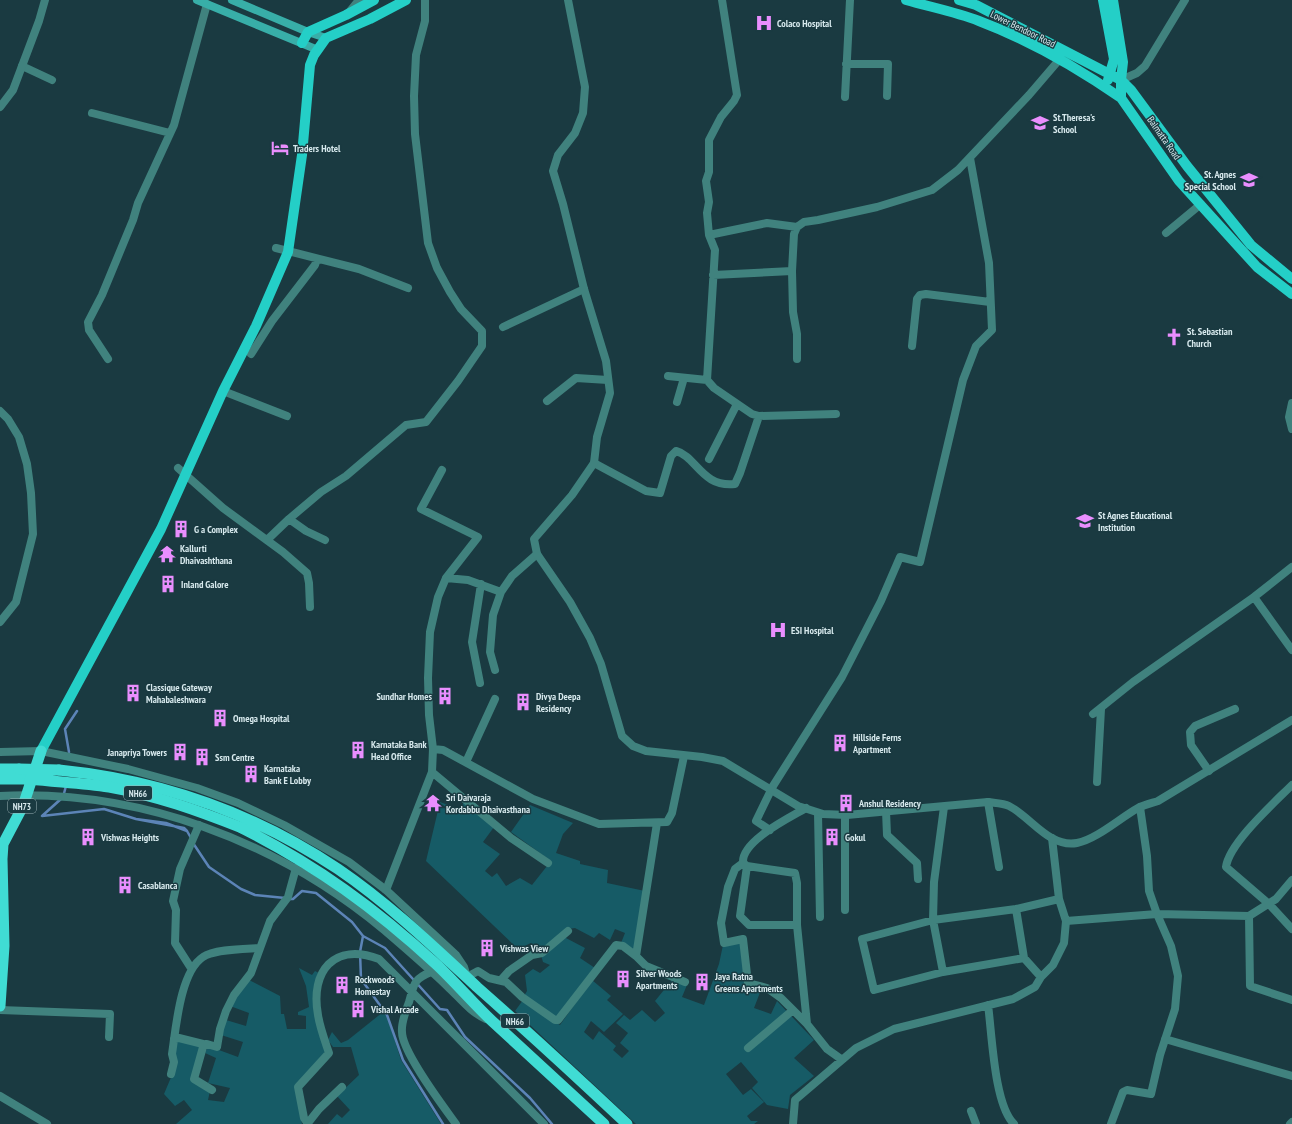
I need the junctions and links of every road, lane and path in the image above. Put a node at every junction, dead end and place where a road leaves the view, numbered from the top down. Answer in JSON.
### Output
{"nodes":[{"id":1,"x":45,"y":0,"type":"edge"},
{"id":2,"x":197,"y":0,"type":"edge"},
{"id":3,"x":232,"y":0,"type":"edge"},
{"id":4,"x":359,"y":0,"type":"edge"},
{"id":5,"x":374,"y":0,"type":"edge"},
{"id":6,"x":406,"y":0,"type":"edge"},
{"id":7,"x":424,"y":0,"type":"edge"},
{"id":8,"x":568,"y":0,"type":"edge"},
{"id":9,"x":722,"y":0,"type":"edge"},
{"id":10,"x":850,"y":0,"type":"edge"},
{"id":11,"x":906,"y":0,"type":"edge"},
{"id":12,"x":959,"y":0,"type":"edge"},
{"id":13,"x":1103,"y":0,"type":"edge"},
{"id":14,"x":1113,"y":0,"type":"edge"},
{"id":15,"x":1185,"y":0,"type":"edge"},
{"id":16,"x":207,"y":4,"type":"junction"},
{"id":17,"x":346,"y":15,"type":"junction"},
{"id":18,"x":308,"y":32,"type":"junction"},
{"id":19,"x":326,"y":38,"type":"junction"},
{"id":20,"x":302,"y":43,"type":"junction"},
{"id":21,"x":318,"y":50,"type":"junction"},
{"id":22,"x":1059,"y":60,"type":"junction"},
{"id":23,"x":846,"y":64,"type":"junction"},
{"id":24,"x":22,"y":66,"type":"junction"},
{"id":25,"x":1110,"y":74,"type":"junction"},
{"id":26,"x":52,"y":80,"type":"dead end"},
{"id":27,"x":1121,"y":80,"type":"junction"},
{"id":28,"x":1106,"y":87,"type":"junction"},
{"id":29,"x":887,"y":96,"type":"dead end"},
{"id":30,"x":845,"y":97,"type":"dead end"},
{"id":31,"x":1122,"y":98,"type":"junction"},
{"id":32,"x":0,"y":107,"type":"edge"},
{"id":33,"x":92,"y":113,"type":"dead end"},
{"id":34,"x":170,"y":134,"type":"junction"},
{"id":35,"x":970,"y":158,"type":"junction"},
{"id":36,"x":1201,"y":204,"type":"junction"},
{"id":37,"x":797,"y":227,"type":"junction"},
{"id":38,"x":1166,"y":233,"type":"dead end"},
{"id":39,"x":709,"y":235,"type":"junction"},
{"id":40,"x":276,"y":248,"type":"dead end"},
{"id":41,"x":288,"y":252,"type":"junction"},
{"id":42,"x":317,"y":259,"type":"junction"},
{"id":43,"x":792,"y":272,"type":"junction"},
{"id":44,"x":713,"y":276,"type":"junction"},
{"id":45,"x":1292,"y":279,"type":"edge"},
{"id":46,"x":408,"y":288,"type":"dead end"},
{"id":47,"x":584,"y":289,"type":"junction"},
{"id":48,"x":1292,"y":294,"type":"edge"},
{"id":49,"x":990,"y":302,"type":"junction"},
{"id":50,"x":503,"y":327,"type":"dead end"},
{"id":51,"x":912,"y":346,"type":"dead end"},
{"id":52,"x":251,"y":354,"type":"dead end"},
{"id":53,"x":108,"y":359,"type":"dead end"},
{"id":54,"x":796,"y":359,"type":"dead end"},
{"id":55,"x":668,"y":376,"type":"dead end"},
{"id":56,"x":684,"y":378,"type":"junction"},
{"id":57,"x":608,"y":380,"type":"junction"},
{"id":58,"x":707,"y":380,"type":"junction"},
{"id":59,"x":223,"y":391,"type":"junction"},
{"id":60,"x":547,"y":401,"type":"dead end"},
{"id":61,"x":677,"y":402,"type":"dead end"},
{"id":62,"x":1292,"y":403,"type":"edge"},
{"id":63,"x":737,"y":404,"type":"junction"},
{"id":64,"x":0,"y":411,"type":"edge"},
{"id":65,"x":836,"y":414,"type":"dead end"},
{"id":66,"x":287,"y":416,"type":"dead end"},
{"id":67,"x":758,"y":416,"type":"junction"},
{"id":68,"x":1292,"y":428,"type":"edge"},
{"id":69,"x":709,"y":459,"type":"dead end"},
{"id":70,"x":594,"y":463,"type":"junction"},
{"id":71,"x":178,"y":468,"type":"dead end"},
{"id":72,"x":442,"y":470,"type":"dead end"},
{"id":73,"x":186,"y":475,"type":"junction"},
{"id":74,"x":288,"y":518,"type":"junction"},
{"id":75,"x":267,"y":540,"type":"junction"},
{"id":76,"x":325,"y":540,"type":"dead end"},
{"id":77,"x":537,"y":554,"type":"junction"},
{"id":78,"x":1292,"y":567,"type":"edge"},
{"id":79,"x":446,"y":578,"type":"junction"},
{"id":80,"x":481,"y":584,"type":"junction"},
{"id":81,"x":501,"y":592,"type":"junction"},
{"id":82,"x":1254,"y":597,"type":"junction"},
{"id":83,"x":310,"y":607,"type":"dead end"},
{"id":84,"x":0,"y":622,"type":"edge"},
{"id":85,"x":1292,"y":650,"type":"edge"},
{"id":86,"x":495,"y":670,"type":"dead end"},
{"id":87,"x":480,"y":684,"type":"dead end"},
{"id":88,"x":495,"y":699,"type":"dead end"},
{"id":89,"x":1101,"y":709,"type":"junction"},
{"id":90,"x":1235,"y":709,"type":"dead end"},
{"id":91,"x":1093,"y":714,"type":"dead end"},
{"id":92,"x":1292,"y":720,"type":"edge"},
{"id":93,"x":433,"y":749,"type":"junction"},
{"id":94,"x":0,"y":752,"type":"edge"},
{"id":95,"x":41,"y":752,"type":"junction"},
{"id":96,"x":684,"y":756,"type":"junction"},
{"id":97,"x":466,"y":762,"type":"junction"},
{"id":98,"x":0,"y":769,"type":"edge"},
{"id":99,"x":1209,"y":771,"type":"junction"},
{"id":100,"x":432,"y":772,"type":"junction"},
{"id":101,"x":0,"y":779,"type":"edge"},
{"id":102,"x":1097,"y":782,"type":"dead end"},
{"id":103,"x":1292,"y":785,"type":"edge"},
{"id":104,"x":771,"y":789,"type":"junction"},
{"id":105,"x":27,"y":794,"type":"junction"},
{"id":106,"x":0,"y":796,"type":"edge"},
{"id":107,"x":988,"y":802,"type":"junction"},
{"id":108,"x":944,"y":807,"type":"junction"},
{"id":109,"x":1140,"y":807,"type":"junction"},
{"id":110,"x":806,"y":808,"type":"junction"},
{"id":111,"x":886,"y":811,"type":"junction"},
{"id":112,"x":818,"y":813,"type":"junction"},
{"id":113,"x":845,"y":815,"type":"junction"},
{"id":114,"x":243,"y":823,"type":"junction"},
{"id":115,"x":657,"y":823,"type":"junction"},
{"id":116,"x":199,"y":825,"type":"junction"},
{"id":117,"x":770,"y":830,"type":"junction"},
{"id":118,"x":1052,"y":838,"type":"junction"},
{"id":119,"x":548,"y":863,"type":"dead end"},
{"id":120,"x":745,"y":865,"type":"junction"},
{"id":121,"x":999,"y":867,"type":"dead end"},
{"id":122,"x":296,"y":868,"type":"junction"},
{"id":123,"x":918,"y":879,"type":"dead end"},
{"id":124,"x":1292,"y":880,"type":"edge"},
{"id":125,"x":386,"y":890,"type":"junction"},
{"id":126,"x":1059,"y":899,"type":"junction"},
{"id":127,"x":1269,"y":904,"type":"junction"},
{"id":128,"x":1016,"y":908,"type":"junction"},
{"id":129,"x":845,"y":910,"type":"dead end"},
{"id":130,"x":1157,"y":914,"type":"junction"},
{"id":131,"x":1249,"y":916,"type":"junction"},
{"id":132,"x":820,"y":917,"type":"dead end"},
{"id":133,"x":932,"y":920,"type":"junction"},
{"id":134,"x":1066,"y":921,"type":"junction"},
{"id":135,"x":797,"y":925,"type":"junction"},
{"id":136,"x":1292,"y":929,"type":"edge"},
{"id":137,"x":568,"y":931,"type":"dead end"},
{"id":138,"x":260,"y":948,"type":"junction"},
{"id":139,"x":636,"y":956,"type":"junction"},
{"id":140,"x":1024,"y":958,"type":"junction"},
{"id":141,"x":191,"y":968,"type":"junction"},
{"id":142,"x":431,"y":972,"type":"junction"},
{"id":143,"x":943,"y":972,"type":"junction"},
{"id":144,"x":1041,"y":976,"type":"junction"},
{"id":145,"x":466,"y":977,"type":"junction"},
{"id":146,"x":501,"y":980,"type":"junction"},
{"id":147,"x":685,"y":982,"type":"dead end"},
{"id":148,"x":412,"y":992,"type":"junction"},
{"id":149,"x":1292,"y":1000,"type":"edge"},
{"id":150,"x":988,"y":1005,"type":"junction"},
{"id":151,"x":0,"y":1006,"type":"edge"},
{"id":152,"x":0,"y":1010,"type":"edge"},
{"id":153,"x":793,"y":1010,"type":"junction"},
{"id":154,"x":492,"y":1021,"type":"junction"},
{"id":155,"x":807,"y":1024,"type":"junction"},
{"id":156,"x":109,"y":1037,"type":"dead end"},
{"id":157,"x":174,"y":1039,"type":"junction"},
{"id":158,"x":1165,"y":1039,"type":"junction"},
{"id":159,"x":207,"y":1045,"type":"junction"},
{"id":160,"x":748,"y":1048,"type":"dead end"},
{"id":161,"x":841,"y":1059,"type":"junction"},
{"id":162,"x":171,"y":1074,"type":"dead end"},
{"id":163,"x":1292,"y":1076,"type":"edge"},
{"id":164,"x":342,"y":1087,"type":"dead end"},
{"id":165,"x":212,"y":1090,"type":"dead end"},
{"id":166,"x":0,"y":1096,"type":"edge"},
{"id":167,"x":971,"y":1111,"type":"dead end"},
{"id":168,"x":1292,"y":1122,"type":"edge"},
{"id":169,"x":308,"y":1123,"type":"edge"},
{"id":170,"x":47,"y":1124,"type":"edge"},
{"id":171,"x":456,"y":1124,"type":"edge"},
{"id":172,"x":544,"y":1124,"type":"edge"},
{"id":173,"x":604,"y":1124,"type":"edge"},
{"id":174,"x":627,"y":1124,"type":"edge"},
{"id":175,"x":793,"y":1124,"type":"edge"},
{"id":176,"x":976,"y":1124,"type":"edge"},
{"id":177,"x":1014,"y":1124,"type":"edge"},
{"id":178,"x":1111,"y":1124,"type":"edge"},
{"id":179,"x":1290,"y":1124,"type":"edge"}],
"edges":[{"from":1,"to":24,"type":"street"},
{"from":2,"to":16,"type":"main road"},
{"from":3,"to":18,"type":"main road"},
{"from":4,"to":17,"type":"street"},
{"from":5,"to":17,"type":"main road"},
{"from":6,"to":19,"type":"main road"},
{"from":7,"to":74,"type":"street"},
{"from":8,"to":47,"type":"street"},
{"from":9,"to":39,"type":"street"},
{"from":10,"to":23,"type":"street"},
{"from":11,"to":22,"type":"main road","name":"Lower Bendoor Road"},
{"from":12,"to":25,"type":"main road"},
{"from":13,"to":25,"type":"main road"},
{"from":14,"to":27,"type":"main road"},
{"from":15,"to":27,"type":"street"},
{"from":16,"to":20,"type":"main road"},
{"from":16,"to":34,"type":"street"},
{"from":17,"to":18,"type":"main road"},
{"from":18,"to":19,"type":"main road"},
{"from":18,"to":20,"type":"main road"},
{"from":19,"to":21,"type":"main road"},
{"from":20,"to":21,"type":"main road"},
{"from":21,"to":41,"type":"main road"},
{"from":22,"to":28,"type":"main road","name":"Lower Bendoor Road"},
{"from":22,"to":35,"type":"street"},
{"from":23,"to":29,"type":"street"},
{"from":23,"to":30,"type":"street"},
{"from":24,"to":26,"type":"street"},
{"from":24,"to":32,"type":"street"},
{"from":25,"to":27,"type":"main road"},
{"from":25,"to":28,"type":"main road"},
{"from":27,"to":31,"type":"main road"},
{"from":27,"to":45,"type":"main road"},
{"from":28,"to":31,"type":"main road","name":"Lower Bendoor Road"},
{"from":31,"to":36,"type":"main road","name":"Balmatta Road"},
{"from":33,"to":34,"type":"street"},
{"from":34,"to":53,"type":"street"},
{"from":35,"to":37,"type":"street"},
{"from":35,"to":49,"type":"street"},
{"from":36,"to":38,"type":"street"},
{"from":36,"to":48,"type":"main road","name":"Balmatta Road"},
{"from":37,"to":39,"type":"street"},
{"from":37,"to":43,"type":"street"},
{"from":39,"to":44,"type":"street"},
{"from":40,"to":41,"type":"street"},
{"from":41,"to":42,"type":"street"},
{"from":41,"to":59,"type":"main road"},
{"from":42,"to":46,"type":"street"},
{"from":42,"to":52,"type":"street"},
{"from":43,"to":44,"type":"street"},
{"from":43,"to":54,"type":"street"},
{"from":44,"to":58,"type":"street"},
{"from":47,"to":50,"type":"street"},
{"from":47,"to":57,"type":"street"},
{"from":49,"to":51,"type":"street"},
{"from":49,"to":104,"type":"street"},
{"from":55,"to":56,"type":"street"},
{"from":56,"to":58,"type":"street"},
{"from":56,"to":61,"type":"street"},
{"from":57,"to":60,"type":"street"},
{"from":57,"to":70,"type":"street"},
{"from":58,"to":63,"type":"street"},
{"from":59,"to":66,"type":"street"},
{"from":59,"to":73,"type":"main road"},
{"from":62,"to":68,"type":"street"},
{"from":63,"to":67,"type":"street"},
{"from":63,"to":69,"type":"street"},
{"from":64,"to":84,"type":"street"},
{"from":65,"to":67,"type":"street"},
{"from":67,"to":70,"type":"street"},
{"from":70,"to":77,"type":"street"},
{"from":71,"to":73,"type":"street"},
{"from":72,"to":79,"type":"street"},
{"from":73,"to":75,"type":"street"},
{"from":73,"to":95,"type":"main road"},
{"from":74,"to":75,"type":"street"},
{"from":74,"to":76,"type":"street"},
{"from":75,"to":83,"type":"street"},
{"from":77,"to":81,"type":"street"},
{"from":77,"to":96,"type":"street"},
{"from":78,"to":82,"type":"street"},
{"from":79,"to":80,"type":"street"},
{"from":79,"to":93,"type":"street"},
{"from":80,"to":81,"type":"street"},
{"from":80,"to":87,"type":"street"},
{"from":81,"to":86,"type":"street"},
{"from":82,"to":85,"type":"street"},
{"from":82,"to":89,"type":"street"},
{"from":88,"to":97,"type":"street"},
{"from":89,"to":91,"type":"street"},
{"from":89,"to":102,"type":"street"},
{"from":90,"to":99,"type":"street"},
{"from":92,"to":99,"type":"street"},
{"from":93,"to":97,"type":"street"},
{"from":93,"to":100,"type":"street"},
{"from":94,"to":95,"type":"street"},
{"from":95,"to":105,"type":"highway","number":"NH73"},
{"from":95,"to":125,"type":"street"},
{"from":96,"to":104,"type":"street"},
{"from":96,"to":115,"type":"street"},
{"from":97,"to":115,"type":"street"},
{"from":98,"to":114,"type":"highway","number":"NH66","bridge":true},
{"from":99,"to":109,"type":"street"},
{"from":100,"to":119,"type":"street"},
{"from":100,"to":125,"type":"street"},
{"from":101,"to":114,"type":"highway","number":"NH66","bridge":true},
{"from":103,"to":127,"type":"street"},
{"from":104,"to":110,"type":"street"},
{"from":104,"to":117,"type":"street"},
{"from":105,"to":106,"type":"street"},
{"from":105,"to":116,"type":"street"},
{"from":105,"to":151,"type":"highway","number":"NH73"},
{"from":107,"to":108,"type":"street"},
{"from":107,"to":118,"type":"street"},
{"from":107,"to":121,"type":"street"},
{"from":108,"to":111,"type":"street"},
{"from":108,"to":133,"type":"street"},
{"from":109,"to":118,"type":"street"},
{"from":109,"to":130,"type":"street"},
{"from":110,"to":112,"type":"street"},
{"from":110,"to":117,"type":"street"},
{"from":111,"to":113,"type":"street"},
{"from":111,"to":123,"type":"street"},
{"from":112,"to":113,"type":"street"},
{"from":112,"to":132,"type":"street"},
{"from":113,"to":129,"type":"street"},
{"from":114,"to":145,"type":"highway","number":"NH66"},
{"from":114,"to":154,"type":"highway","number":"NH66"},
{"from":115,"to":139,"type":"street"},
{"from":116,"to":122,"type":"street"},
{"from":116,"to":141,"type":"street"},
{"from":117,"to":120,"type":"street"},
{"from":118,"to":126,"type":"street"},
{"from":120,"to":135,"type":"street"},
{"from":120,"to":135,"type":"street"},
{"from":120,"to":153,"type":"street"},
{"from":122,"to":138,"type":"street"},
{"from":122,"to":142,"type":"street"},
{"from":124,"to":127,"type":"street"},
{"from":125,"to":145,"type":"street"},
{"from":126,"to":128,"type":"street"},
{"from":126,"to":134,"type":"street"},
{"from":127,"to":131,"type":"street"},
{"from":127,"to":136,"type":"street"},
{"from":128,"to":133,"type":"street"},
{"from":128,"to":140,"type":"street"},
{"from":130,"to":131,"type":"street"},
{"from":130,"to":134,"type":"street"},
{"from":130,"to":158,"type":"street"},
{"from":131,"to":149,"type":"street"},
{"from":133,"to":143,"type":"street"},
{"from":133,"to":143,"type":"street"},
{"from":134,"to":144,"type":"street"},
{"from":135,"to":155,"type":"street"},
{"from":137,"to":146,"type":"street"},
{"from":138,"to":141,"type":"street"},
{"from":138,"to":159,"type":"street"},
{"from":139,"to":146,"type":"street"},
{"from":139,"to":147,"type":"street"},
{"from":140,"to":143,"type":"street"},
{"from":140,"to":144,"type":"street"},
{"from":141,"to":157,"type":"street"},
{"from":142,"to":148,"type":"street"},
{"from":142,"to":154,"type":"street"},
{"from":144,"to":150,"type":"street"},
{"from":145,"to":146,"type":"street"},
{"from":145,"to":174,"type":"highway","number":"NH66"},
{"from":148,"to":169,"type":"street"},
{"from":148,"to":171,"type":"street"},
{"from":148,"to":172,"type":"street"},
{"from":150,"to":161,"type":"street"},
{"from":150,"to":177,"type":"street"},
{"from":152,"to":156,"type":"street"},
{"from":153,"to":155,"type":"street"},
{"from":153,"to":160,"type":"street"},
{"from":154,"to":173,"type":"highway","number":"NH66"},
{"from":155,"to":161,"type":"street"},
{"from":157,"to":159,"type":"street"},
{"from":157,"to":162,"type":"street"},
{"from":158,"to":163,"type":"street"},
{"from":158,"to":178,"type":"street"},
{"from":159,"to":165,"type":"street"},
{"from":161,"to":175,"type":"street"},
{"from":164,"to":169,"type":"street"},
{"from":166,"to":170,"type":"street"},
{"from":167,"to":176,"type":"street"},
{"from":168,"to":179,"type":"street"}]}
